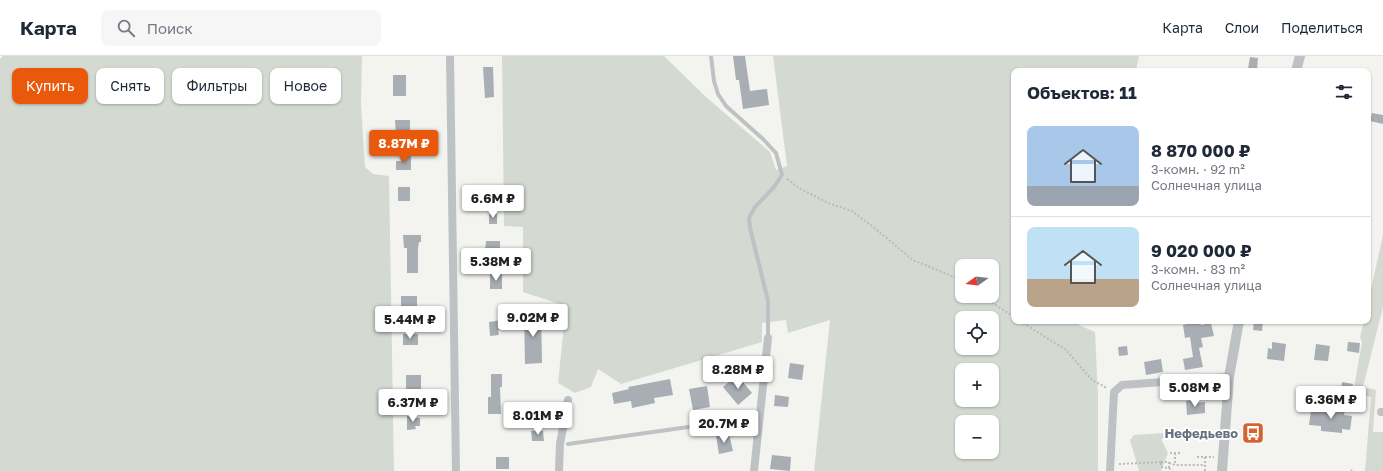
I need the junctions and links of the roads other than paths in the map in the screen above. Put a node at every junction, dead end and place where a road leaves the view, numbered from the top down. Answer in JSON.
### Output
{"nodes":[{"id":1,"x":450,"y":56,"type":"edge"},
{"id":2,"x":711,"y":56,"type":"edge"},
{"id":3,"x":1300,"y":56,"type":"edge"},
{"id":4,"x":1297,"y":68,"type":"edge"},
{"id":5,"x":1238,"y":324,"type":"edge"},
{"id":6,"x":768,"y":338,"type":"joint"},
{"id":7,"x":1229,"y":377,"type":"junction"},
{"id":8,"x":568,"y":400,"type":"dead end"},
{"id":9,"x":760,"y":417,"type":"junction"},
{"id":10,"x":568,"y":444,"type":"dead end"},
{"id":11,"x":1110,"y":468,"type":"edge"},
{"id":12,"x":456,"y":471,"type":"edge"},
{"id":13,"x":559,"y":471,"type":"edge"},
{"id":14,"x":754,"y":471,"type":"edge"},
{"id":15,"x":1222,"y":471,"type":"edge"}],
"edges":[{"from":1,"to":12,"type":"street"},
{"from":2,"to":6,"type":"lane"},
{"from":3,"to":4,"type":"street"},
{"from":5,"to":7,"type":"street"},
{"from":6,"to":9,"type":"street"},
{"from":7,"to":11,"type":"street"},
{"from":7,"to":15,"type":"street"},
{"from":8,"to":13,"type":"street"},
{"from":9,"to":10,"type":"lane"},
{"from":9,"to":14,"type":"street"}]}
